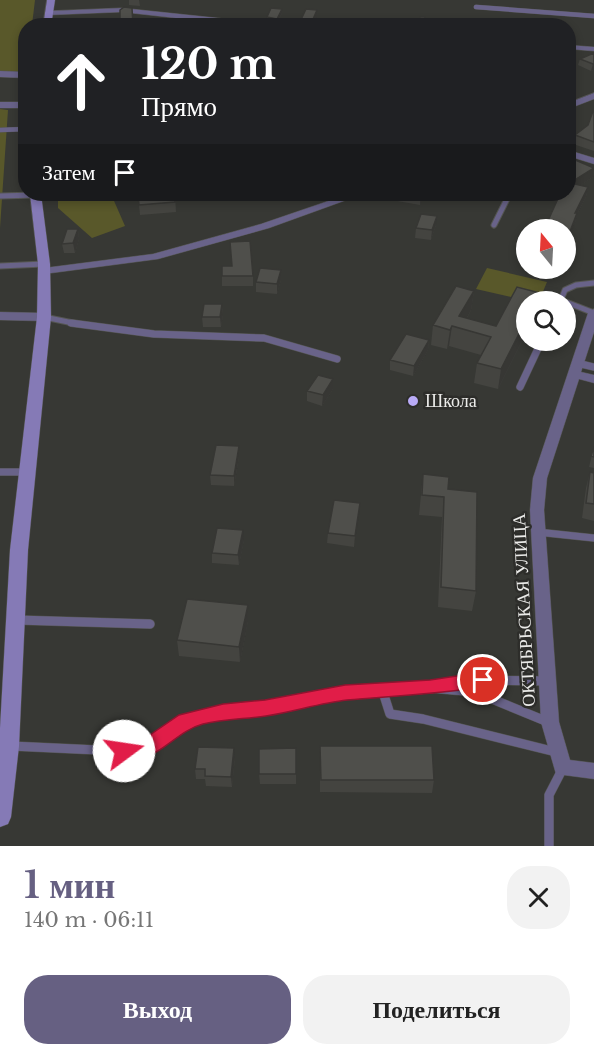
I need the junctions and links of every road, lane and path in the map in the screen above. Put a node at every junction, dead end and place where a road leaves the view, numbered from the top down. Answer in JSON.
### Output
{"nodes":[{"id":1,"x":51,"y":0,"type":"edge"},
{"id":2,"x":476,"y":7,"type":"dead end"},
{"id":3,"x":97,"y":11,"type":"junction"},
{"id":4,"x":50,"y":14,"type":"junction"},
{"id":5,"x":594,"y":16,"type":"edge"},
{"id":6,"x":49,"y":18,"type":"edge"},
{"id":7,"x":95,"y":18,"type":"edge"},
{"id":8,"x":198,"y":18,"type":"edge"},
{"id":9,"x":576,"y":48,"type":"edge"},
{"id":10,"x":594,"y":49,"type":"edge"},
{"id":11,"x":0,"y":74,"type":"edge"},
{"id":12,"x":18,"y":75,"type":"edge"},
{"id":13,"x":594,"y":96,"type":"edge"},
{"id":14,"x":576,"y":103,"type":"edge"},
{"id":15,"x":0,"y":105,"type":"edge"},
{"id":16,"x":18,"y":105,"type":"edge"},
{"id":17,"x":18,"y":129,"type":"edge"},
{"id":18,"x":0,"y":130,"type":"edge"},
{"id":19,"x":576,"y":155,"type":"edge"},
{"id":20,"x":594,"y":161,"type":"edge"},
{"id":21,"x":18,"y":195,"type":"edge"},
{"id":22,"x":0,"y":196,"type":"edge"},
{"id":23,"x":36,"y":201,"type":"edge"},
{"id":24,"x":338,"y":201,"type":"edge"},
{"id":25,"x":506,"y":201,"type":"edge"},
{"id":26,"x":494,"y":225,"type":"dead end"},
{"id":27,"x":0,"y":266,"type":"edge"},
{"id":28,"x":44,"y":267,"type":"junction"},
{"id":29,"x":594,"y":283,"type":"edge"},
{"id":30,"x":565,"y":291,"type":"edge"},
{"id":31,"x":576,"y":306,"type":"edge"},
{"id":32,"x":594,"y":313,"type":"edge"},
{"id":33,"x":0,"y":316,"type":"edge"},
{"id":34,"x":44,"y":317,"type":"junction"},
{"id":35,"x":537,"y":351,"type":"edge"},
{"id":36,"x":337,"y":359,"type":"dead end"},
{"id":37,"x":594,"y":367,"type":"edge"},
{"id":38,"x":575,"y":368,"type":"junction"},
{"id":39,"x":594,"y":379,"type":"edge"},
{"id":40,"x":520,"y":387,"type":"dead end"},
{"id":41,"x":0,"y":472,"type":"edge"},
{"id":42,"x":27,"y":472,"type":"junction"},
{"id":43,"x":537,"y":532,"type":"junction"},
{"id":44,"x":594,"y":538,"type":"edge"},
{"id":45,"x":14,"y":620,"type":"junction"},
{"id":46,"x":150,"y":624,"type":"dead end"},
{"id":47,"x":547,"y":681,"type":"junction"},
{"id":48,"x":430,"y":688,"type":"junction"},
{"id":49,"x":382,"y":689,"type":"junction"},
{"id":50,"x":6,"y":691,"type":"edge"},
{"id":51,"x":550,"y":722,"type":"junction"},
{"id":52,"x":9,"y":746,"type":"junction"},
{"id":53,"x":560,"y":760,"type":"junction"},
{"id":54,"x":594,"y":771,"type":"edge"},
{"id":55,"x":0,"y":817,"type":"edge"},
{"id":56,"x":549,"y":846,"type":"edge"}],
"edges":[{"from":1,"to":4,"type":"main road"},
{"from":2,"to":5,"type":"lane"},
{"from":3,"to":4,"type":"street"},
{"from":3,"to":7,"type":"street"},
{"from":3,"to":8,"type":"street"},
{"from":4,"to":6,"type":"main road"},
{"from":9,"to":10,"type":"street"},
{"from":11,"to":12,"type":"street"},
{"from":13,"to":14,"type":"street"},
{"from":15,"to":16,"type":"street"},
{"from":17,"to":18,"type":"lane"},
{"from":19,"to":20,"type":"street"},
{"from":21,"to":22,"type":"lane"},
{"from":23,"to":28,"type":"main road"},
{"from":24,"to":28,"type":"street"},
{"from":25,"to":26,"type":"lane"},
{"from":27,"to":28,"type":"lane"},
{"from":28,"to":34,"type":"main road"},
{"from":29,"to":30,"type":"lane"},
{"from":31,"to":32,"type":"lane"},
{"from":32,"to":38,"type":"street","name":"ОКТЯБРЬСКАЯ УЛИЦА"},
{"from":33,"to":34,"type":"street"},
{"from":34,"to":36,"type":"lane"},
{"from":34,"to":42,"type":"main road"},
{"from":35,"to":40,"type":"lane"},
{"from":37,"to":38,"type":"lane"},
{"from":38,"to":39,"type":"street"},
{"from":38,"to":43,"type":"street","name":"ОКТЯБРЬСКАЯ УЛИЦА"},
{"from":41,"to":42,"type":"lane"},
{"from":42,"to":45,"type":"main road"},
{"from":43,"to":44,"type":"lane"},
{"from":43,"to":47,"type":"street","name":"ОКТЯБРЬСКАЯ УЛИЦА"},
{"from":45,"to":46,"type":"lane"},
{"from":45,"to":50,"type":"main road"},
{"from":47,"to":48,"type":"lane"},
{"from":47,"to":51,"type":"street","name":"ОКТЯБРЬСКАЯ УЛИЦА"},
{"from":48,"to":49,"type":"lane"},
{"from":48,"to":51,"type":"lane"},
{"from":49,"to":52,"type":"lane"},
{"from":49,"to":53,"type":"lane"},
{"from":50,"to":52,"type":"main road"},
{"from":51,"to":53,"type":"street","name":"ОКТЯБРЬСКАЯ УЛИЦА"},
{"from":52,"to":55,"type":"main road"},
{"from":53,"to":54,"type":"street"},
{"from":53,"to":56,"type":"lane"}]}
